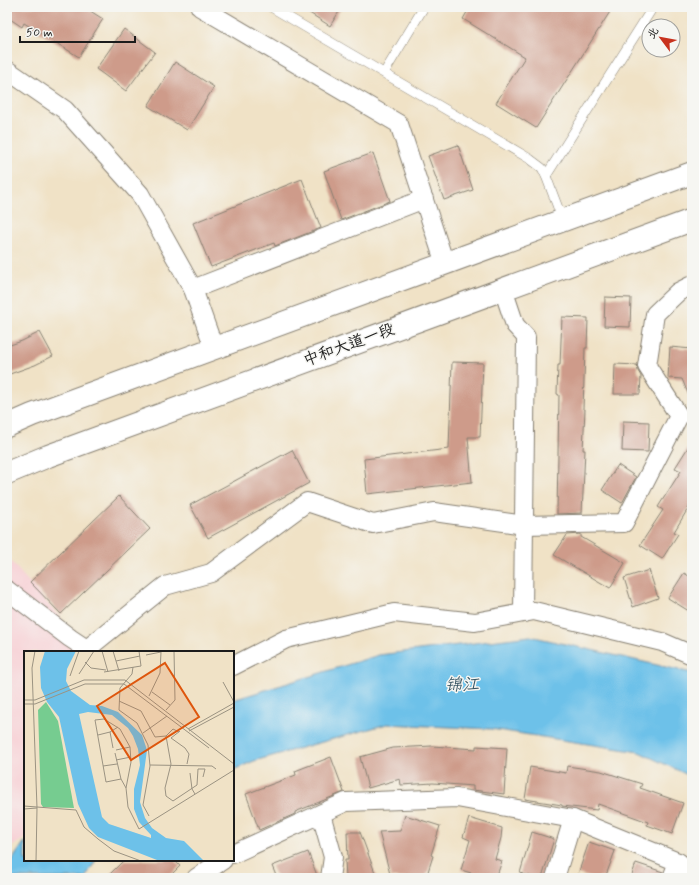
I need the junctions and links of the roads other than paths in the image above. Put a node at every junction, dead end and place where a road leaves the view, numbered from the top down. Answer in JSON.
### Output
{"nodes":[{"id":1,"x":200,"y":7,"type":"edge"},
{"id":2,"x":271,"y":7,"type":"edge"},
{"id":3,"x":424,"y":7,"type":"edge"},
{"id":4,"x":653,"y":7,"type":"edge"},
{"id":5,"x":7,"y":70,"type":"edge"},
{"id":6,"x":384,"y":73,"type":"junction"},
{"id":7,"x":692,"y":173,"type":"edge"},
{"id":8,"x":546,"y":176,"type":"junction"},
{"id":9,"x":424,"y":199,"type":"junction"},
{"id":10,"x":692,"y":220,"type":"edge"},
{"id":11,"x":563,"y":221,"type":"junction"},
{"id":12,"x":445,"y":264,"type":"junction"},
{"id":13,"x":692,"y":286,"type":"edge"},
{"id":14,"x":193,"y":289,"type":"junction"},
{"id":15,"x":502,"y":289,"type":"junction"},
{"id":16,"x":214,"y":348,"type":"junction"},
{"id":17,"x":686,"y":420,"type":"edge"},
{"id":18,"x":7,"y":426,"type":"edge"},
{"id":19,"x":7,"y":473,"type":"edge"},
{"id":20,"x":524,"y":525,"type":"junction"},
{"id":21,"x":7,"y":590,"type":"edge"},
{"id":22,"x":522,"y":613,"type":"junction"},
{"id":23,"x":89,"y":651,"type":"edge"},
{"id":24,"x":692,"y":655,"type":"edge"},
{"id":25,"x":234,"y":665,"type":"edge"},
{"id":26,"x":321,"y":814,"type":"junction"},
{"id":27,"x":573,"y":819,"type":"junction"},
{"id":28,"x":234,"y":854,"type":"edge"},
{"id":29,"x":222,"y":861,"type":"edge"},
{"id":30,"x":680,"y":871,"type":"edge"},
{"id":31,"x":196,"y":878,"type":"edge"},
{"id":32,"x":330,"y":878,"type":"edge"},
{"id":33,"x":555,"y":878,"type":"edge"}],
"edges":[{"from":1,"to":9,"type":"street"},
{"from":2,"to":6,"type":"lane"},
{"from":3,"to":6,"type":"lane"},
{"from":4,"to":8,"type":"lane"},
{"from":5,"to":14,"type":"street"},
{"from":6,"to":8,"type":"lane"},
{"from":7,"to":11,"type":"main road"},
{"from":8,"to":11,"type":"lane"},
{"from":9,"to":12,"type":"street"},
{"from":9,"to":14,"type":"street"},
{"from":10,"to":15,"type":"main road","name":"中和大道一段"},
{"from":11,"to":12,"type":"main road"},
{"from":12,"to":16,"type":"main road"},
{"from":13,"to":17,"type":"street"},
{"from":14,"to":16,"type":"street"},
{"from":15,"to":19,"type":"main road","name":"中和大道一段"},
{"from":15,"to":20,"type":"street"},
{"from":16,"to":18,"type":"main road"},
{"from":17,"to":20,"type":"street"},
{"from":20,"to":22,"type":"street"},
{"from":20,"to":23,"type":"street"},
{"from":21,"to":23,"type":"street"},
{"from":22,"to":24,"type":"street"},
{"from":22,"to":25,"type":"street"},
{"from":26,"to":27,"type":"street"},
{"from":26,"to":28,"type":"street"},
{"from":26,"to":32,"type":"street"},
{"from":27,"to":30,"type":"street"},
{"from":27,"to":33,"type":"street"},
{"from":29,"to":31,"type":"street"}]}
